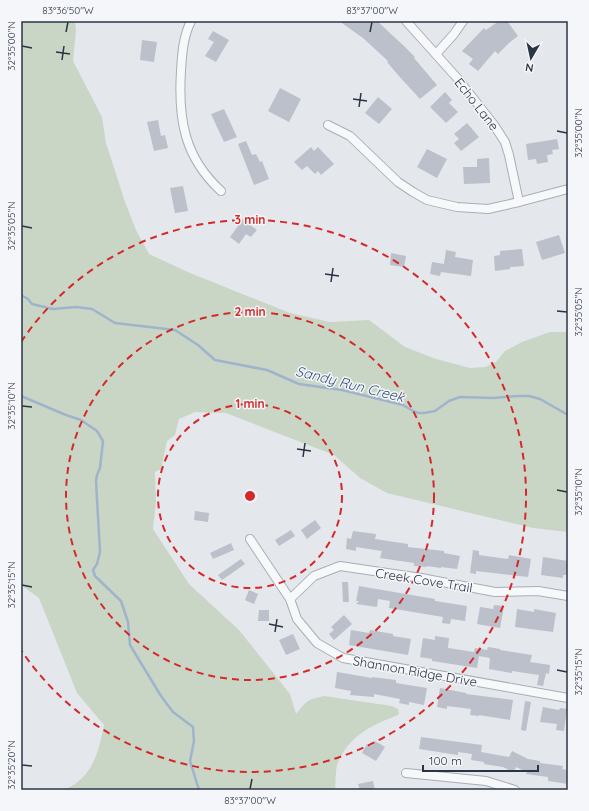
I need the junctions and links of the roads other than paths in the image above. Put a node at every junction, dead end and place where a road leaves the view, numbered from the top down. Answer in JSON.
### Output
{"nodes":[{"id":1,"x":191,"y":21,"type":"edge"},
{"id":2,"x":406,"y":21,"type":"edge"},
{"id":3,"x":463,"y":21,"type":"edge"},
{"id":4,"x":436,"y":54,"type":"junction"},
{"id":5,"x":328,"y":125,"type":"dead end"},
{"id":6,"x":568,"y":189,"type":"edge"},
{"id":7,"x":220,"y":191,"type":"dead end"},
{"id":8,"x":520,"y":202,"type":"junction"},
{"id":9,"x":250,"y":539,"type":"dead end"},
{"id":10,"x":568,"y":596,"type":"edge"},
{"id":11,"x":290,"y":599,"type":"junction"},
{"id":12,"x":568,"y":698,"type":"edge"},
{"id":13,"x":406,"y":773,"type":"dead end"},
{"id":14,"x":515,"y":790,"type":"edge"}],
"edges":[{"from":1,"to":7,"type":"street"},
{"from":2,"to":4,"type":"street","name":"Echo Lane"},
{"from":3,"to":4,"type":"street"},
{"from":4,"to":8,"type":"street","name":"Echo Lane"},
{"from":5,"to":8,"type":"street"},
{"from":6,"to":8,"type":"street"},
{"from":9,"to":11,"type":"street","name":"Shannon Ridge Drive"},
{"from":10,"to":11,"type":"street","name":"Creek Cove Trail"},
{"from":11,"to":12,"type":"street","name":"Shannon Ridge Drive"},
{"from":13,"to":14,"type":"street"}]}
